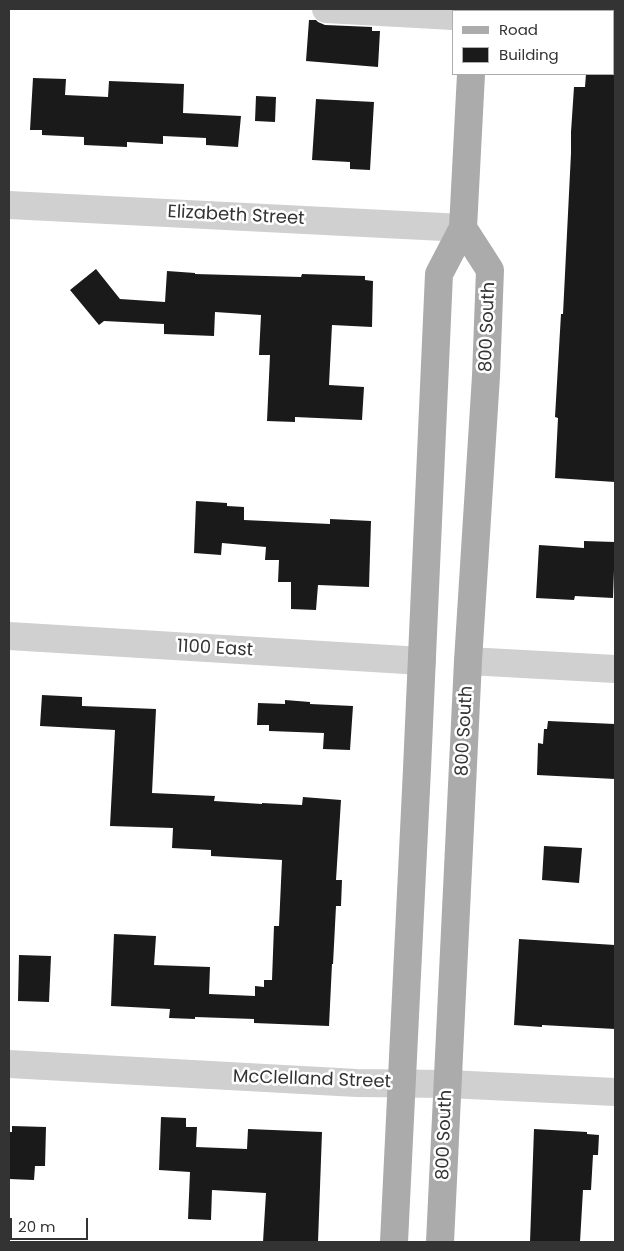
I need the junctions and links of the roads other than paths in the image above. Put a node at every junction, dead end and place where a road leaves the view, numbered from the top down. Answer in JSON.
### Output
{"nodes":[{"id":1,"x":326,"y":9,"type":"edge"},
{"id":2,"x":452,"y":16,"type":"edge"},
{"id":3,"x":471,"y":75,"type":"edge"},
{"id":4,"x":9,"y":205,"type":"edge"},
{"id":5,"x":463,"y":228,"type":"junction"},
{"id":6,"x":9,"y":636,"type":"edge"},
{"id":7,"x":422,"y":661,"type":"junction"},
{"id":8,"x":468,"y":661,"type":"junction"},
{"id":9,"x":615,"y":669,"type":"edge"},
{"id":10,"x":9,"y":1064,"type":"edge"},
{"id":11,"x":401,"y":1084,"type":"junction"},
{"id":12,"x":448,"y":1084,"type":"junction"},
{"id":13,"x":615,"y":1092,"type":"edge"},
{"id":14,"x":394,"y":1242,"type":"edge"},
{"id":15,"x":440,"y":1242,"type":"edge"}],
"edges":[{"from":1,"to":2,"type":"street"},
{"from":3,"to":5,"type":"main road"},
{"from":4,"to":5,"type":"street","name":"Elizabeth Street"},
{"from":5,"to":7,"type":"main road"},
{"from":5,"to":8,"type":"main road","name":"800 South"},
{"from":6,"to":7,"type":"street","name":"1100 East"},
{"from":7,"to":11,"type":"main road"},
{"from":8,"to":9,"type":"street"},
{"from":8,"to":12,"type":"main road","name":"800 South"},
{"from":10,"to":11,"type":"street","name":"McClelland Street"},
{"from":11,"to":12,"type":"street","name":"McClelland Street"},
{"from":11,"to":14,"type":"main road"},
{"from":12,"to":13,"type":"street","name":"McClelland Street"},
{"from":12,"to":15,"type":"main road","name":"800 South"}]}
